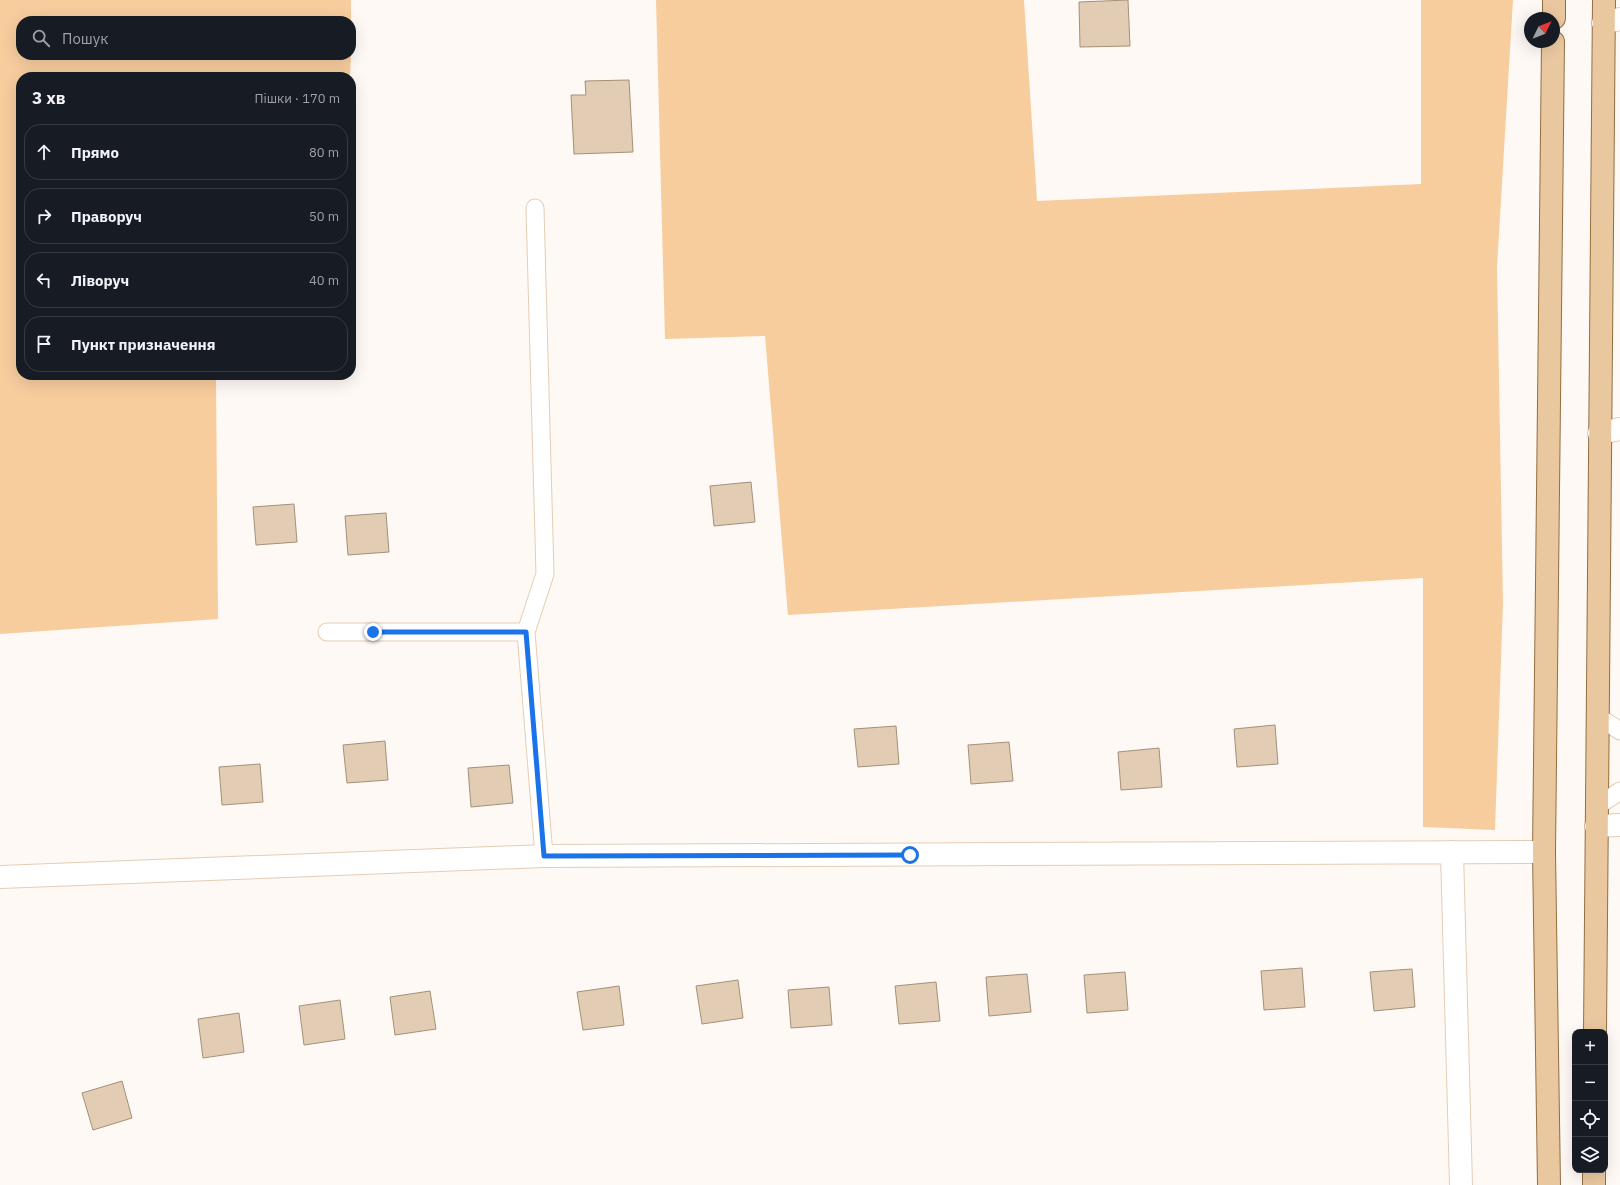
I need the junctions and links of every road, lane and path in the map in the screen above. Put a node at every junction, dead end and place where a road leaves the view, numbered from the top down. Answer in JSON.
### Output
{"nodes":[{"id":1,"x":1554,"y":0,"type":"edge"},
{"id":2,"x":1604,"y":0,"type":"edge"},
{"id":3,"x":1554,"y":12,"type":"edge"},
{"id":4,"x":1612,"y":21,"type":"edge"},
{"id":5,"x":1553,"y":48,"type":"edge"},
{"id":6,"x":535,"y":208,"type":"dead end"},
{"id":7,"x":1610,"y":431,"type":"edge"},
{"id":8,"x":327,"y":632,"type":"dead end"},
{"id":9,"x":526,"y":632,"type":"junction"},
{"id":10,"x":1597,"y":716,"type":"junction"},
{"id":11,"x":1620,"y":731,"type":"edge"},
{"id":12,"x":1620,"y":791,"type":"edge"},
{"id":13,"x":1596,"y":816,"type":"junction"},
{"id":14,"x":1620,"y":825,"type":"edge"},
{"id":15,"x":1452,"y":852,"type":"junction"},
{"id":16,"x":1544,"y":852,"type":"junction"},
{"id":17,"x":544,"y":856,"type":"junction"},
{"id":18,"x":0,"y":877,"type":"edge"},
{"id":19,"x":1595,"y":1029,"type":"edge"},
{"id":20,"x":1594,"y":1173,"type":"edge"},
{"id":21,"x":1462,"y":1185,"type":"edge"},
{"id":22,"x":1550,"y":1185,"type":"edge"},
{"id":23,"x":1594,"y":1185,"type":"edge"}],
"edges":[{"from":1,"to":3,"type":"main road"},
{"from":2,"to":4,"type":"main road"},
{"from":4,"to":7,"type":"main road"},
{"from":5,"to":16,"type":"main road"},
{"from":6,"to":9,"type":"lane"},
{"from":7,"to":10,"type":"main road"},
{"from":8,"to":9,"type":"lane"},
{"from":9,"to":17,"type":"lane"},
{"from":10,"to":11,"type":"lane"},
{"from":10,"to":13,"type":"main road"},
{"from":12,"to":13,"type":"lane"},
{"from":13,"to":14,"type":"street"},
{"from":13,"to":19,"type":"main road"},
{"from":15,"to":16,"type":"street"},
{"from":15,"to":17,"type":"street"},
{"from":15,"to":21,"type":"street"},
{"from":16,"to":22,"type":"main road"},
{"from":17,"to":18,"type":"street"},
{"from":20,"to":23,"type":"main road"}]}
